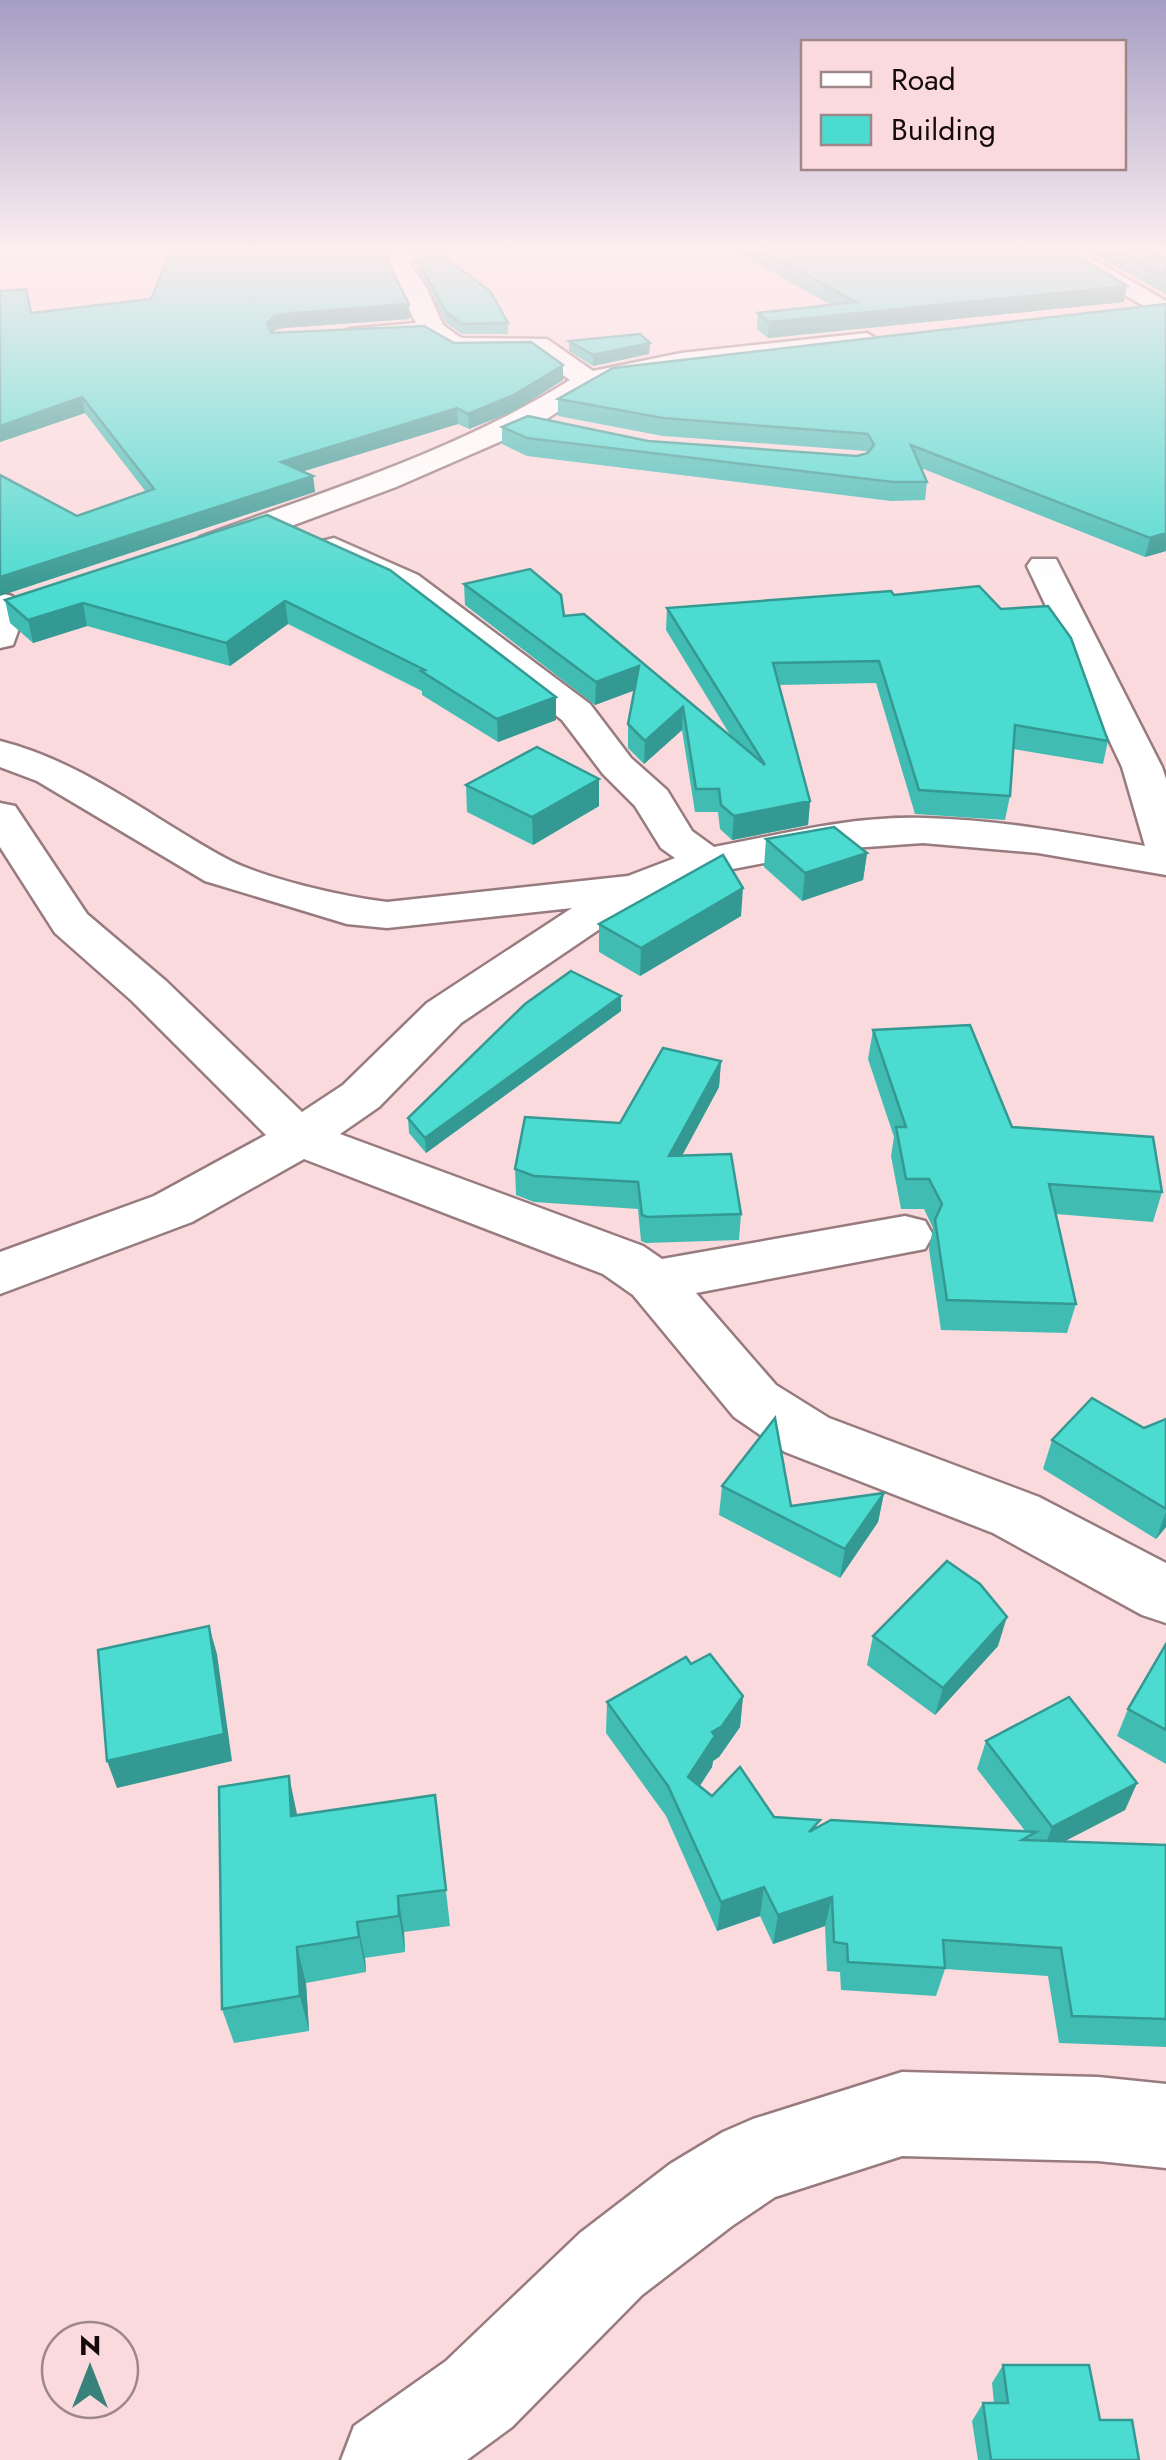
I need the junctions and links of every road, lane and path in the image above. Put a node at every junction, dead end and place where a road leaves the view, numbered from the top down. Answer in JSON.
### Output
{"nodes":[{"id":1,"x":567,"y":366,"type":"edge"},
{"id":2,"x":665,"y":366,"type":"edge"},
{"id":3,"x":588,"y":380,"type":"junction"},
{"id":4,"x":526,"y":420,"type":"junction"},
{"id":5,"x":561,"y":431,"type":"edge"},
{"id":6,"x":276,"y":523,"type":"junction"},
{"id":7,"x":179,"y":555,"type":"edge"},
{"id":8,"x":1044,"y":566,"type":"dead end"},
{"id":9,"x":0,"y":753,"type":"edge"},
{"id":10,"x":0,"y":815,"type":"edge"},
{"id":11,"x":1166,"y":845,"type":"edge"},
{"id":12,"x":706,"y":861,"type":"junction"},
{"id":13,"x":1166,"y":862,"type":"edge"},
{"id":14,"x":638,"y":887,"type":"junction"},
{"id":15,"x":299,"y":1138,"type":"junction"},
{"id":16,"x":905,"y":1235,"type":"dead end"},
{"id":17,"x":0,"y":1274,"type":"edge"},
{"id":18,"x":653,"y":1281,"type":"junction"},
{"id":19,"x":1166,"y":1595,"type":"edge"},
{"id":20,"x":1166,"y":2126,"type":"edge"},
{"id":21,"x":388,"y":2460,"type":"edge"}],
"edges":[{"from":1,"to":3,"type":"street"},
{"from":2,"to":3,"type":"street"},
{"from":3,"to":4,"type":"street"},
{"from":4,"to":5,"type":"street"},
{"from":4,"to":6,"type":"street"},
{"from":6,"to":7,"type":"street"},
{"from":6,"to":12,"type":"street"},
{"from":8,"to":11,"type":"street"},
{"from":9,"to":14,"type":"street"},
{"from":10,"to":15,"type":"street"},
{"from":12,"to":13,"type":"street"},
{"from":12,"to":14,"type":"street"},
{"from":14,"to":15,"type":"street"},
{"from":15,"to":17,"type":"street"},
{"from":15,"to":18,"type":"street"},
{"from":16,"to":18,"type":"street"},
{"from":18,"to":19,"type":"street"},
{"from":20,"to":21,"type":"street"}]}
